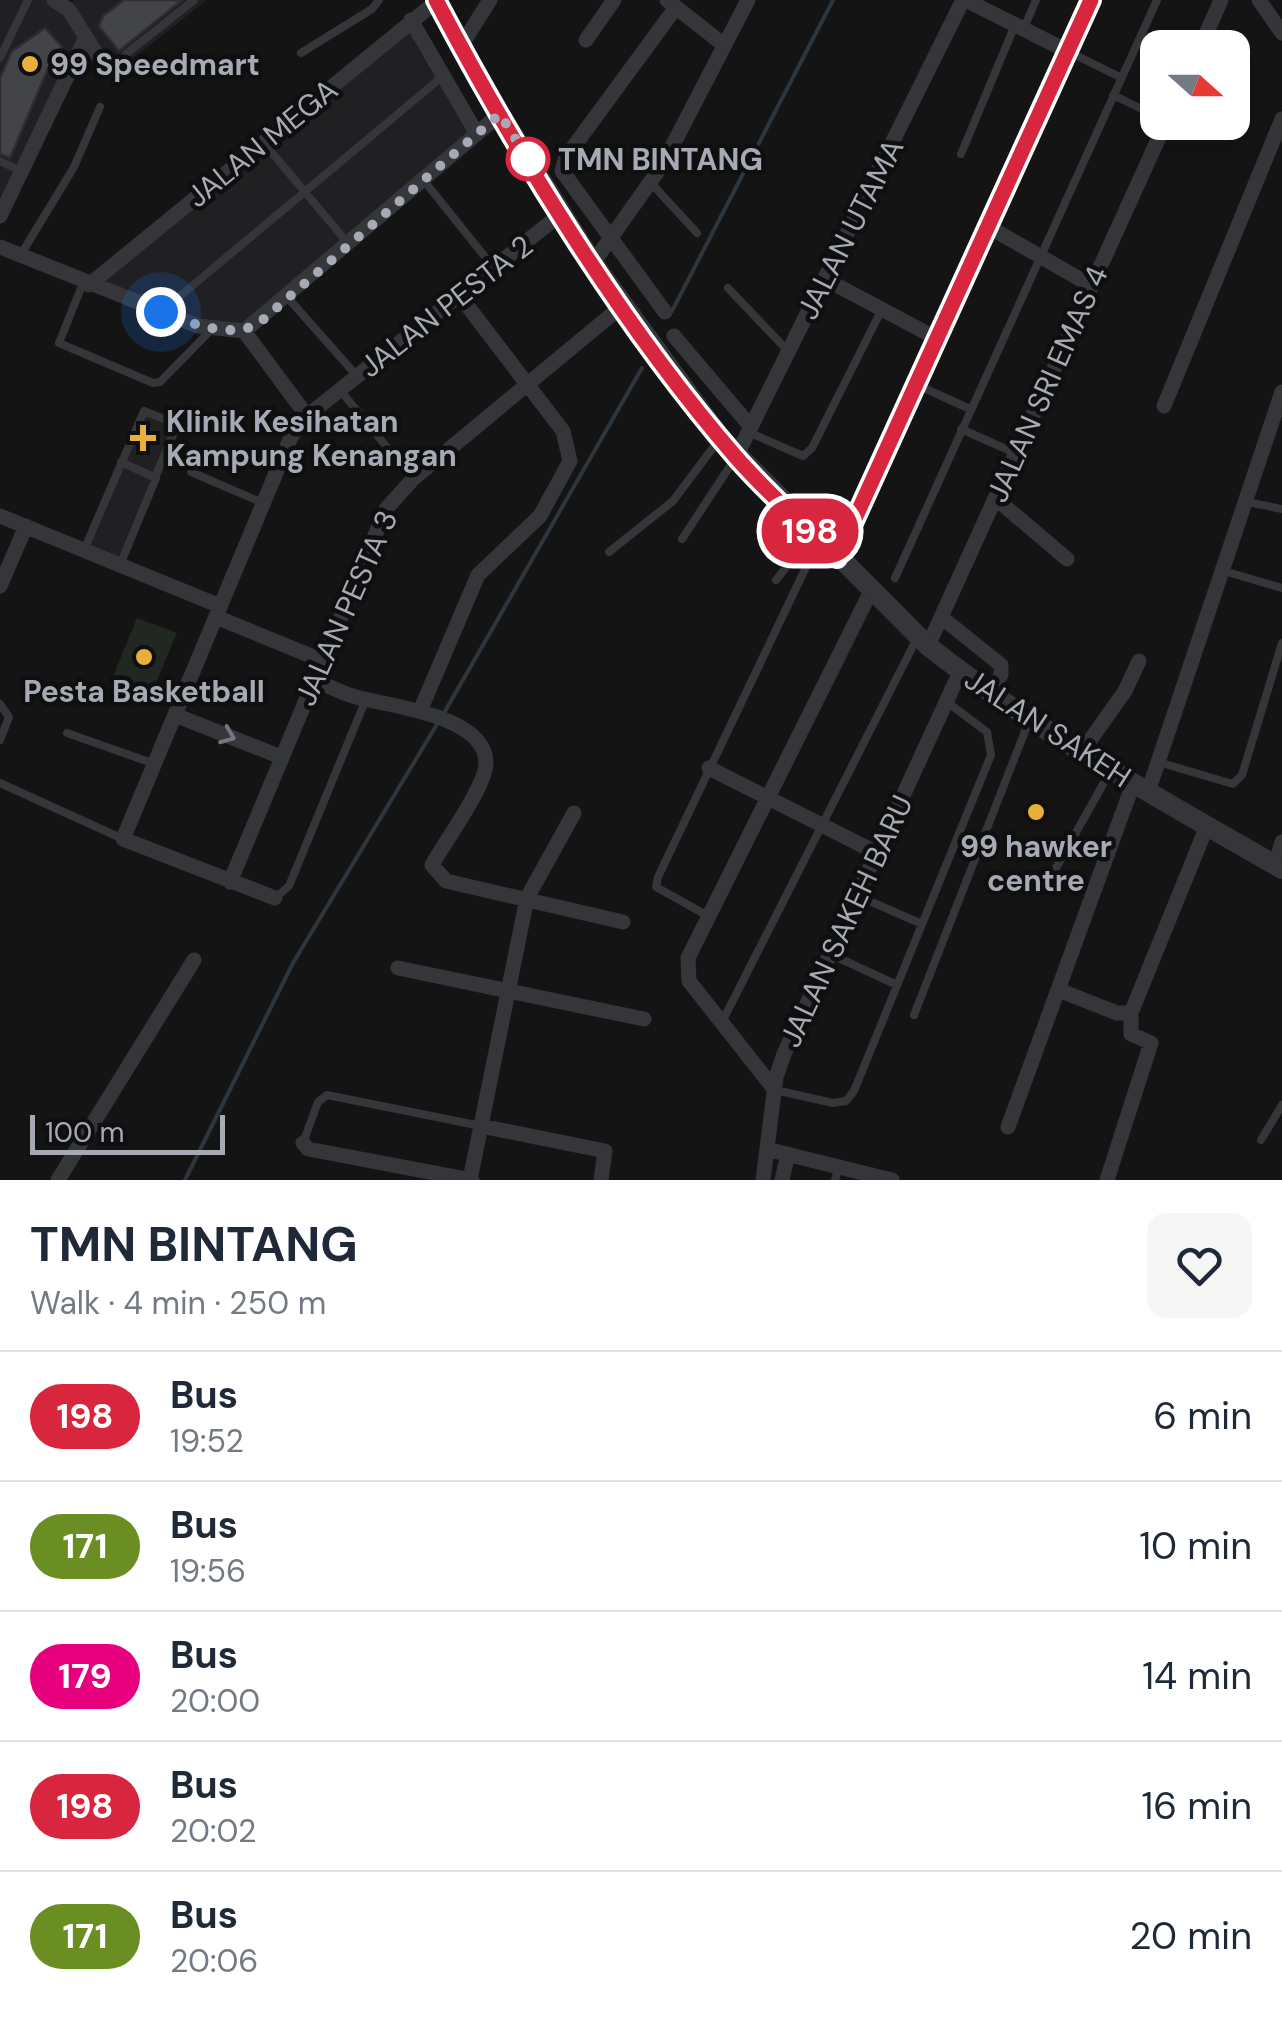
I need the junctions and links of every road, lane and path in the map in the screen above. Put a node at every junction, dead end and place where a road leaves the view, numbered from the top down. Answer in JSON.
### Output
{"nodes":[{"id":1,"x":28,"y":0,"type":"edge"},
{"id":2,"x":54,"y":0,"type":"edge"},
{"id":3,"x":194,"y":0,"type":"edge"},
{"id":4,"x":378,"y":0,"type":"edge"},
{"id":5,"x":436,"y":0,"type":"edge"},
{"id":6,"x":490,"y":0,"type":"edge"},
{"id":7,"x":614,"y":0,"type":"edge"},
{"id":8,"x":748,"y":0,"type":"edge"},
{"id":9,"x":964,"y":0,"type":"edge"},
{"id":10,"x":1036,"y":0,"type":"edge"},
{"id":11,"x":1091,"y":0,"type":"edge"},
{"id":12,"x":1157,"y":0,"type":"edge"},
{"id":13,"x":1221,"y":0,"type":"edge"},
{"id":14,"x":1259,"y":0,"type":"edge"},
{"id":15,"x":75,"y":5,"type":"edge"},
{"id":16,"x":670,"y":5,"type":"edge"},
{"id":17,"x":1277,"y":12,"type":"edge"},
{"id":18,"x":411,"y":20,"type":"junction"},
{"id":19,"x":1020,"y":27,"type":"junction"},
{"id":20,"x":1208,"y":30,"type":"edge"},
{"id":21,"x":1282,"y":33,"type":"edge"},
{"id":22,"x":86,"y":37,"type":"junction"},
{"id":23,"x":586,"y":40,"type":"dead end"},
{"id":24,"x":724,"y":45,"type":"junction"},
{"id":25,"x":460,"y":46,"type":"junction"},
{"id":26,"x":1067,"y":50,"type":"junction"},
{"id":27,"x":300,"y":53,"type":"dead end"},
{"id":28,"x":126,"y":54,"type":"dead end"},
{"id":29,"x":0,"y":58,"type":"edge"},
{"id":30,"x":102,"y":60,"type":"dead end"},
{"id":31,"x":443,"y":76,"type":"junction"},
{"id":32,"x":1120,"y":77,"type":"junction"},
{"id":33,"x":1112,"y":95,"type":"junction"},
{"id":34,"x":100,"y":107,"type":"dead end"},
{"id":35,"x":1140,"y":108,"type":"edge"},
{"id":36,"x":500,"y":114,"type":"junction"},
{"id":37,"x":1282,"y":119,"type":"edge"},
{"id":38,"x":478,"y":134,"type":"junction"},
{"id":39,"x":1158,"y":140,"type":"edge"},
{"id":40,"x":263,"y":142,"type":"junction"},
{"id":41,"x":962,"y":154,"type":"dead end"},
{"id":42,"x":0,"y":161,"type":"edge"},
{"id":43,"x":21,"y":171,"type":"junction"},
{"id":44,"x":425,"y":182,"type":"junction"},
{"id":45,"x":650,"y":183,"type":"junction"},
{"id":46,"x":304,"y":194,"type":"junction"},
{"id":47,"x":562,"y":214,"type":"junction"},
{"id":48,"x":0,"y":216,"type":"edge"},
{"id":49,"x":987,"y":226,"type":"junction"},
{"id":50,"x":697,"y":234,"type":"dead end"},
{"id":51,"x":611,"y":238,"type":"junction"},
{"id":52,"x":350,"y":246,"type":"junction"},
{"id":53,"x":0,"y":247,"type":"edge"},
{"id":54,"x":20,"y":256,"type":"junction"},
{"id":55,"x":1041,"y":257,"type":"junction"},
{"id":56,"x":593,"y":263,"type":"junction"},
{"id":57,"x":494,"y":268,"type":"junction"},
{"id":58,"x":825,"y":279,"type":"junction"},
{"id":59,"x":86,"y":284,"type":"junction"},
{"id":60,"x":1092,"y":286,"type":"junction"},
{"id":61,"x":728,"y":288,"type":"dead end"},
{"id":62,"x":459,"y":295,"type":"junction"},
{"id":63,"x":288,"y":298,"type":"junction"},
{"id":64,"x":622,"y":306,"type":"junction"},
{"id":65,"x":882,"y":309,"type":"junction"},
{"id":66,"x":161,"y":312,"type":"junction"},
{"id":67,"x":665,"y":312,"type":"dead end"},
{"id":68,"x":214,"y":326,"type":"junction"},
{"id":69,"x":244,"y":331,"type":"junction"},
{"id":70,"x":674,"y":336,"type":"dead end"},
{"id":71,"x":936,"y":338,"type":"junction"},
{"id":72,"x":788,"y":352,"type":"junction"},
{"id":73,"x":357,"y":376,"type":"junction"},
{"id":74,"x":915,"y":384,"type":"junction"},
{"id":75,"x":527,"y":385,"type":"junction"},
{"id":76,"x":340,"y":390,"type":"junction"},
{"id":77,"x":1282,"y":392,"type":"edge"},
{"id":78,"x":1164,"y":406,"type":"dead end"},
{"id":79,"x":970,"y":410,"type":"junction"},
{"id":80,"x":307,"y":416,"type":"junction"},
{"id":81,"x":961,"y":429,"type":"junction"},
{"id":82,"x":750,"y":430,"type":"junction"},
{"id":83,"x":720,"y":437,"type":"junction"},
{"id":84,"x":1016,"y":453,"type":"junction"},
{"id":85,"x":736,"y":457,"type":"junction"},
{"id":86,"x":121,"y":462,"type":"junction"},
{"id":87,"x":191,"y":472,"type":"dead end"},
{"id":88,"x":156,"y":475,"type":"junction"},
{"id":89,"x":413,"y":479,"type":"junction"},
{"id":90,"x":995,"y":498,"type":"junction"},
{"id":91,"x":1245,"y":502,"type":"junction"},
{"id":92,"x":263,"y":503,"type":"junction"},
{"id":93,"x":1282,"y":510,"type":"edge"},
{"id":94,"x":0,"y":516,"type":"edge"},
{"id":95,"x":26,"y":526,"type":"junction"},
{"id":96,"x":816,"y":537,"type":"junction"},
{"id":97,"x":682,"y":539,"type":"dead end"},
{"id":98,"x":84,"y":550,"type":"junction"},
{"id":99,"x":609,"y":552,"type":"dead end"},
{"id":100,"x":6,"y":558,"type":"edge"},
{"id":101,"x":837,"y":558,"type":"junction"},
{"id":102,"x":1067,"y":559,"type":"dead end"},
{"id":103,"x":120,"y":565,"type":"junction"},
{"id":104,"x":1222,"y":570,"type":"junction"},
{"id":105,"x":895,"y":578,"type":"dead end"},
{"id":106,"x":776,"y":580,"type":"dead end"},
{"id":107,"x":0,"y":586,"type":"edge"},
{"id":108,"x":1282,"y":588,"type":"edge"},
{"id":109,"x":871,"y":591,"type":"junction"},
{"id":110,"x":218,"y":611,"type":"junction"},
{"id":111,"x":941,"y":617,"type":"junction"},
{"id":112,"x":923,"y":641,"type":"junction"},
{"id":113,"x":1282,"y":644,"type":"edge"},
{"id":114,"x":321,"y":660,"type":"junction"},
{"id":115,"x":1139,"y":661,"type":"dead end"},
{"id":116,"x":960,"y":672,"type":"junction"},
{"id":117,"x":313,"y":679,"type":"junction"},
{"id":118,"x":990,"y":691,"type":"junction"},
{"id":119,"x":366,"y":699,"type":"junction"},
{"id":120,"x":947,"y":702,"type":"junction"},
{"id":121,"x":0,"y":704,"type":"edge"},
{"id":122,"x":175,"y":715,"type":"junction"},
{"id":123,"x":435,"y":716,"type":"junction"},
{"id":124,"x":1030,"y":718,"type":"junction"},
{"id":125,"x":68,"y":733,"type":"dead end"},
{"id":126,"x":0,"y":740,"type":"edge"},
{"id":127,"x":1082,"y":753,"type":"junction"},
{"id":128,"x":281,"y":757,"type":"junction"},
{"id":129,"x":1158,"y":762,"type":"junction"},
{"id":130,"x":154,"y":764,"type":"junction"},
{"id":131,"x":709,"y":768,"type":"junction"},
{"id":132,"x":1111,"y":770,"type":"junction"},
{"id":133,"x":0,"y":784,"type":"edge"},
{"id":134,"x":1140,"y":788,"type":"junction"},
{"id":135,"x":768,"y":798,"type":"junction"},
{"id":136,"x":574,"y":813,"type":"dead end"},
{"id":137,"x":822,"y":826,"type":"junction"},
{"id":138,"x":1207,"y":826,"type":"junction"},
{"id":139,"x":123,"y":839,"type":"junction"},
{"id":140,"x":1282,"y":842,"type":"edge"},
{"id":141,"x":877,"y":853,"type":"junction"},
{"id":142,"x":1279,"y":867,"type":"edge"},
{"id":143,"x":1051,"y":878,"type":"dead end"},
{"id":144,"x":230,"y":882,"type":"junction"},
{"id":145,"x":857,"y":896,"type":"junction"},
{"id":146,"x":274,"y":898,"type":"joint"},
{"id":147,"x":527,"y":898,"type":"junction"},
{"id":148,"x":708,"y":916,"type":"junction"},
{"id":149,"x":623,"y":922,"type":"dead end"},
{"id":150,"x":922,"y":924,"type":"junction"},
{"id":151,"x":830,"y":954,"type":"junction"},
{"id":152,"x":194,"y":960,"type":"dead end"},
{"id":153,"x":398,"y":968,"type":"dead end"},
{"id":154,"x":897,"y":985,"type":"junction"},
{"id":155,"x":508,"y":990,"type":"junction"},
{"id":156,"x":1061,"y":991,"type":"junction"},
{"id":157,"x":1131,"y":1013,"type":"junction"},
{"id":158,"x":914,"y":1015,"type":"dead end"},
{"id":159,"x":644,"y":1018,"type":"dead end"},
{"id":160,"x":721,"y":1024,"type":"junction"},
{"id":161,"x":775,"y":1090,"type":"junction"},
{"id":162,"x":1282,"y":1105,"type":"edge"},
{"id":163,"x":481,"y":1126,"type":"junction"},
{"id":164,"x":1008,"y":1127,"type":"dead end"},
{"id":165,"x":1261,"y":1140,"type":"dead end"},
{"id":166,"x":303,"y":1143,"type":"joint"},
{"id":167,"x":770,"y":1150,"type":"junction"},
{"id":168,"x":788,"y":1154,"type":"junction"},
{"id":169,"x":837,"y":1172,"type":"edge"},
{"id":170,"x":891,"y":1179,"type":"edge"},
{"id":171,"x":58,"y":1180,"type":"edge"},
{"id":172,"x":471,"y":1180,"type":"edge"},
{"id":173,"x":601,"y":1180,"type":"edge"},
{"id":174,"x":764,"y":1180,"type":"edge"},
{"id":175,"x":782,"y":1180,"type":"edge"},
{"id":176,"x":1107,"y":1180,"type":"edge"}],
"edges":[{"from":1,"to":29,"type":"lane"},
{"from":2,"to":15,"type":"street"},
{"from":3,"to":28,"type":"lane"},
{"from":4,"to":27,"type":"lane"},
{"from":5,"to":18,"type":"street","name":"JALAN MEGA"},
{"from":5,"to":25,"type":"street","name":"JALAN SAKEH"},
{"from":6,"to":25,"type":"street"},
{"from":7,"to":23,"type":"street"},
{"from":8,"to":24,"type":"street"},
{"from":9,"to":19,"type":"street"},
{"from":9,"to":58,"type":"street","name":"JALAN UTAMA"},
{"from":10,"to":19,"type":"lane"},
{"from":11,"to":26,"type":"street"},
{"from":12,"to":32,"type":"lane"},
{"from":13,"to":20,"type":"street"},
{"from":14,"to":17,"type":"street"},
{"from":15,"to":22,"type":"street"},
{"from":16,"to":24,"type":"street"},
{"from":16,"to":51,"type":"street"},
{"from":17,"to":21,"type":"street"},
{"from":18,"to":31,"type":"street"},
{"from":18,"to":40,"type":"street","name":"JALAN MEGA"},
{"from":19,"to":26,"type":"street"},
{"from":19,"to":41,"type":"lane"},
{"from":22,"to":30,"type":"street"},
{"from":22,"to":43,"type":"street"},
{"from":24,"to":45,"type":"street"},
{"from":25,"to":36,"type":"street","name":"JALAN SAKEH"},
{"from":26,"to":32,"type":"lane"},
{"from":26,"to":49,"type":"street"},
{"from":31,"to":38,"type":"street"},
{"from":31,"to":46,"type":"lane"},
{"from":32,"to":33,"type":"lane"},
{"from":33,"to":35,"type":"lane"},
{"from":33,"to":55,"type":"lane"},
{"from":34,"to":54,"type":"lane"},
{"from":36,"to":38,"type":"street"},
{"from":36,"to":47,"type":"street","name":"JALAN SAKEH"},
{"from":37,"to":78,"type":"street"},
{"from":38,"to":44,"type":"street"},
{"from":39,"to":60,"type":"street","name":"JALAN SRI EMAS 4"},
{"from":40,"to":46,"type":"lane"},
{"from":40,"to":59,"type":"street","name":"JALAN MEGA"},
{"from":42,"to":43,"type":"lane"},
{"from":43,"to":48,"type":"street"},
{"from":44,"to":52,"type":"street"},
{"from":44,"to":57,"type":"lane"},
{"from":45,"to":50,"type":"lane"},
{"from":45,"to":51,"type":"street"},
{"from":46,"to":52,"type":"lane"},
{"from":46,"to":66,"type":"lane"},
{"from":47,"to":56,"type":"street","name":"JALAN SAKEH"},
{"from":47,"to":57,"type":"street","name":"JALAN PESTA 2"},
{"from":49,"to":55,"type":"street"},
{"from":49,"to":71,"type":"street"},
{"from":51,"to":56,"type":"street"},
{"from":51,"to":67,"type":"street"},
{"from":52,"to":63,"type":"street"},
{"from":53,"to":54,"type":"street"},
{"from":54,"to":59,"type":"street"},
{"from":55,"to":60,"type":"street"},
{"from":55,"to":79,"type":"lane"},
{"from":56,"to":64,"type":"street","name":"JALAN SAKEH"},
{"from":57,"to":62,"type":"street","name":"JALAN PESTA 2"},
{"from":58,"to":65,"type":"street"},
{"from":58,"to":72,"type":"street","name":"JALAN UTAMA"},
{"from":59,"to":66,"type":"street"},
{"from":59,"to":68,"type":"lane"},
{"from":60,"to":84,"type":"street","name":"JALAN SRI EMAS 4"},
{"from":61,"to":72,"type":"lane"},
{"from":62,"to":73,"type":"street","name":"JALAN PESTA 2"},
{"from":62,"to":75,"type":"street"},
{"from":63,"to":69,"type":"street"},
{"from":63,"to":73,"type":"lane"},
{"from":64,"to":75,"type":"street","name":"JALAN PESTA 3"},
{"from":64,"to":83,"type":"street","name":"JALAN SAKEH"},
{"from":65,"to":71,"type":"street"},
{"from":65,"to":82,"type":"lane"},
{"from":66,"to":68,"type":"street"},
{"from":68,"to":69,"type":"street"},
{"from":69,"to":80,"type":"street"},
{"from":70,"to":82,"type":"street"},
{"from":71,"to":74,"type":"street"},
{"from":72,"to":82,"type":"street","name":"JALAN UTAMA"},
{"from":73,"to":76,"type":"street","name":"JALAN PESTA 2"},
{"from":74,"to":79,"type":"lane"},
{"from":74,"to":101,"type":"street"},
{"from":75,"to":89,"type":"street","name":"JALAN PESTA 3"},
{"from":75,"to":123,"type":"street"},
{"from":76,"to":80,"type":"street","name":"JALAN PESTA 2"},
{"from":76,"to":89,"type":"lane"},
{"from":77,"to":91,"type":"street"},
{"from":79,"to":81,"type":"lane"},
{"from":80,"to":92,"type":"street","name":"JALAN PESTA 2"},
{"from":81,"to":84,"type":"lane"},
{"from":81,"to":105,"type":"lane"},
{"from":82,"to":85,"type":"street","name":"JALAN UTAMA"},
{"from":83,"to":85,"type":"street","name":"JALAN SAKEH"},
{"from":83,"to":99,"type":"lane"},
{"from":84,"to":90,"type":"street","name":"JALAN SRI EMAS 4"},
{"from":85,"to":96,"type":"street","name":"JALAN SAKEH"},
{"from":85,"to":97,"type":"lane"},
{"from":86,"to":88,"type":"lane"},
{"from":86,"to":88,"type":"lane"},
{"from":86,"to":98,"type":"lane"},
{"from":87,"to":92,"type":"lane"},
{"from":88,"to":103,"type":"lane"},
{"from":89,"to":114,"type":"street","name":"JALAN PESTA 3"},
{"from":90,"to":102,"type":"street"},
{"from":90,"to":111,"type":"street","name":"JALAN SRI EMAS 4"},
{"from":91,"to":93,"type":"lane"},
{"from":91,"to":104,"type":"street"},
{"from":92,"to":110,"type":"street","name":"JALAN PESTA 2"},
{"from":94,"to":95,"type":"street"},
{"from":95,"to":98,"type":"street"},
{"from":95,"to":100,"type":"street"},
{"from":96,"to":101,"type":"street","name":"JALAN SAKEH"},
{"from":96,"to":106,"type":"lane"},
{"from":96,"to":131,"type":"lane"},
{"from":98,"to":103,"type":"street"},
{"from":100,"to":107,"type":"street"},
{"from":101,"to":109,"type":"street","name":"JALAN SAKEH"},
{"from":103,"to":110,"type":"street"},
{"from":104,"to":108,"type":"lane"},
{"from":104,"to":129,"type":"street"},
{"from":109,"to":112,"type":"street","name":"JALAN SAKEH"},
{"from":109,"to":135,"type":"street"},
{"from":110,"to":114,"type":"street"},
{"from":110,"to":122,"type":"street","name":"JALAN PESTA 2"},
{"from":111,"to":112,"type":"street","name":"JALAN SRI EMAS 4"},
{"from":111,"to":118,"type":"street"},
{"from":112,"to":116,"type":"street","name":"JALAN SAKEH"},
{"from":112,"to":137,"type":"lane"},
{"from":113,"to":129,"type":"lane"},
{"from":114,"to":117,"type":"street","name":"JALAN PESTA 3"},
{"from":115,"to":127,"type":"street"},
{"from":116,"to":118,"type":"street","name":"JALAN SAKEH"},
{"from":116,"to":120,"type":"street","name":"JALAN SAKEH BARU"},
{"from":117,"to":119,"type":"street"},
{"from":117,"to":128,"type":"street","name":"JALAN PESTA 3"},
{"from":118,"to":124,"type":"street","name":"JALAN SAKEH"},
{"from":119,"to":123,"type":"street"},
{"from":119,"to":146,"type":"lane"},
{"from":120,"to":141,"type":"street","name":"JALAN SAKEH BARU"},
{"from":120,"to":150,"type":"lane"},
{"from":121,"to":126,"type":"lane"},
{"from":122,"to":128,"type":"street","one_way":true},
{"from":122,"to":130,"type":"street","name":"JALAN PESTA 2"},
{"from":123,"to":147,"type":"street"},
{"from":124,"to":127,"type":"street","name":"JALAN SAKEH"},
{"from":124,"to":158,"type":"lane"},
{"from":125,"to":130,"type":"lane"},
{"from":127,"to":132,"type":"street","name":"JALAN SAKEH"},
{"from":128,"to":144,"type":"street","name":"JALAN PESTA 3"},
{"from":129,"to":134,"type":"street"},
{"from":130,"to":139,"type":"street","name":"JALAN PESTA 2"},
{"from":131,"to":135,"type":"street"},
{"from":131,"to":148,"type":"lane"},
{"from":132,"to":134,"type":"street","name":"JALAN SAKEH"},
{"from":132,"to":143,"type":"lane"},
{"from":133,"to":139,"type":"lane"},
{"from":134,"to":138,"type":"street","name":"JALAN SAKEH"},
{"from":134,"to":156,"type":"street"},
{"from":135,"to":137,"type":"street"},
{"from":135,"to":148,"type":"street"},
{"from":136,"to":147,"type":"street"},
{"from":137,"to":141,"type":"street"},
{"from":137,"to":160,"type":"lane"},
{"from":138,"to":142,"type":"street","name":"JALAN SAKEH"},
{"from":138,"to":157,"type":"street"},
{"from":139,"to":144,"type":"street"},
{"from":140,"to":142,"type":"street"},
{"from":141,"to":145,"type":"street","name":"JALAN SAKEH BARU"},
{"from":144,"to":146,"type":"street"},
{"from":145,"to":150,"type":"lane"},
{"from":145,"to":151,"type":"street","name":"JALAN SAKEH BARU"},
{"from":147,"to":149,"type":"street"},
{"from":147,"to":155,"type":"street"},
{"from":148,"to":160,"type":"street"},
{"from":150,"to":154,"type":"lane"},
{"from":151,"to":154,"type":"lane"},
{"from":151,"to":161,"type":"street","name":"JALAN SAKEH BARU"},
{"from":152,"to":171,"type":"street"},
{"from":153,"to":155,"type":"street"},
{"from":154,"to":161,"type":"lane"},
{"from":155,"to":159,"type":"street"},
{"from":155,"to":163,"type":"street"},
{"from":156,"to":157,"type":"street"},
{"from":156,"to":164,"type":"street"},
{"from":157,"to":176,"type":"street"},
{"from":160,"to":161,"type":"street"},
{"from":161,"to":167,"type":"street","name":"JALAN SAKEH BARU"},
{"from":162,"to":165,"type":"lane"},
{"from":163,"to":166,"type":"lane"},
{"from":163,"to":172,"type":"street"},
{"from":163,"to":173,"type":"street"},
{"from":166,"to":172,"type":"street"},
{"from":167,"to":168,"type":"street"},
{"from":167,"to":174,"type":"street","name":"JALAN SAKEH BARU"},
{"from":168,"to":169,"type":"street"},
{"from":168,"to":175,"type":"street"},
{"from":169,"to":170,"type":"street"}]}
